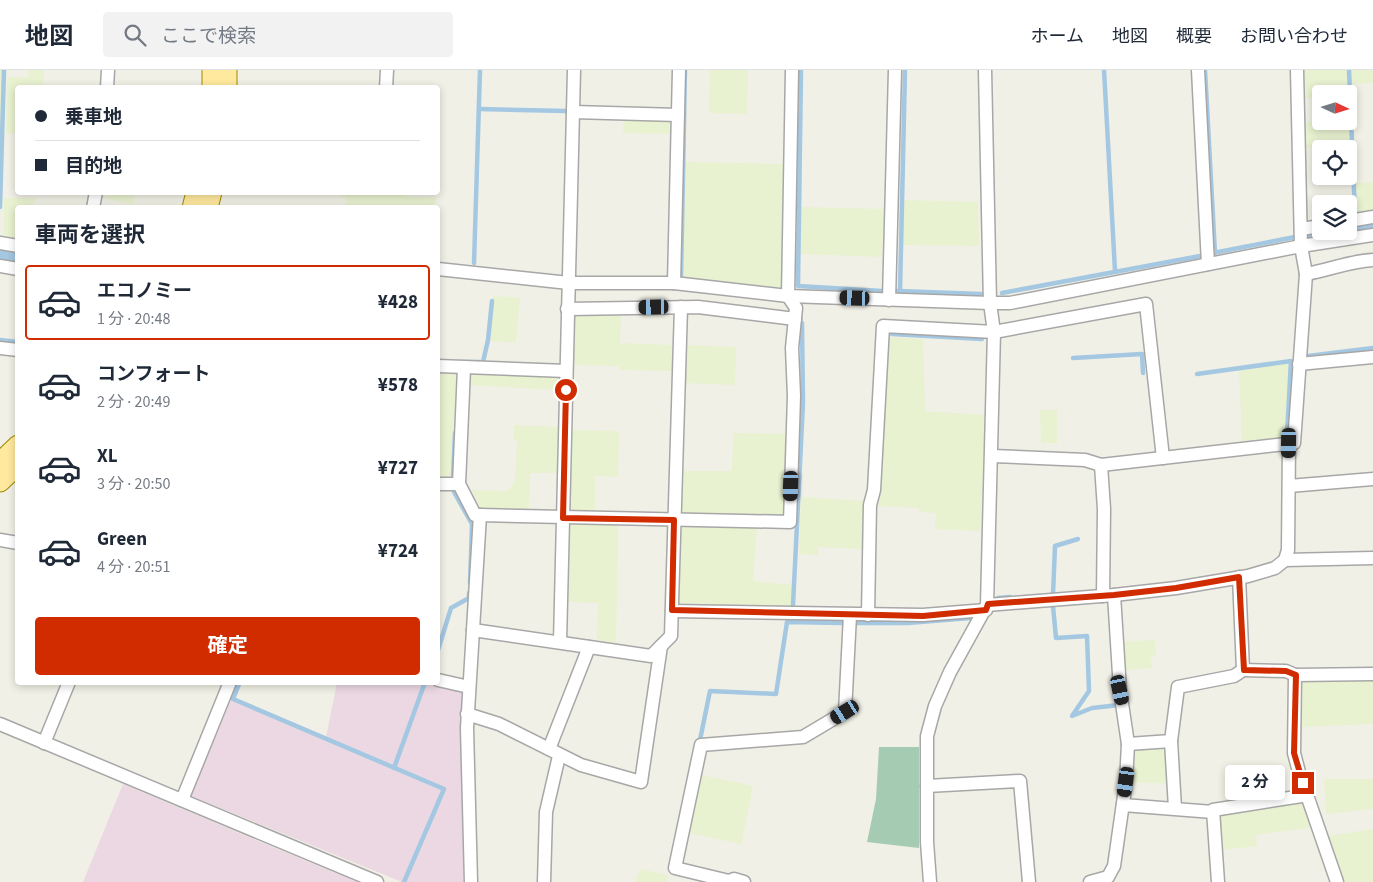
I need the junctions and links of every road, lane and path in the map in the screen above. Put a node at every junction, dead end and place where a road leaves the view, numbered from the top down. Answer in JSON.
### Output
{"nodes":[{"id":1,"x":108,"y":70,"type":"edge"},
{"id":2,"x":212,"y":70,"type":"edge"},
{"id":3,"x":227,"y":70,"type":"edge"},
{"id":4,"x":386,"y":70,"type":"edge"},
{"id":5,"x":574,"y":70,"type":"edge"},
{"id":6,"x":679,"y":70,"type":"edge"},
{"id":7,"x":792,"y":70,"type":"edge"},
{"id":8,"x":895,"y":70,"type":"edge"},
{"id":9,"x":985,"y":70,"type":"edge"},
{"id":10,"x":1198,"y":70,"type":"edge"},
{"id":11,"x":1297,"y":70,"type":"edge"},
{"id":12,"x":107,"y":85,"type":"edge"},
{"id":13,"x":212,"y":85,"type":"edge"},
{"id":14,"x":226,"y":85,"type":"edge"},
{"id":15,"x":386,"y":85,"type":"edge"},
{"id":16,"x":573,"y":112,"type":"junction"},
{"id":17,"x":678,"y":115,"type":"junction"},
{"id":18,"x":1373,"y":216,"type":"edge"},
{"id":19,"x":1357,"y":219,"type":"edge"},
{"id":20,"x":1312,"y":227,"type":"edge"},
{"id":21,"x":1301,"y":229,"type":"junction"},
{"id":22,"x":1373,"y":235,"type":"edge"},
{"id":23,"x":0,"y":243,"type":"edge"},
{"id":24,"x":15,"y":246,"type":"edge"},
{"id":25,"x":1301,"y":246,"type":"junction"},
{"id":26,"x":1373,"y":260,"type":"edge"},
{"id":27,"x":1208,"y":264,"type":"junction"},
{"id":28,"x":0,"y":266,"type":"edge"},
{"id":29,"x":15,"y":268,"type":"edge"},
{"id":30,"x":440,"y":270,"type":"edge"},
{"id":31,"x":1306,"y":274,"type":"junction"},
{"id":32,"x":569,"y":283,"type":"junction"},
{"id":33,"x":674,"y":284,"type":"junction"},
{"id":34,"x":788,"y":296,"type":"junction"},
{"id":35,"x":889,"y":300,"type":"junction"},
{"id":36,"x":990,"y":303,"type":"junction"},
{"id":37,"x":681,"y":307,"type":"junction"},
{"id":38,"x":567,"y":309,"type":"junction"},
{"id":39,"x":795,"y":319,"type":"junction"},
{"id":40,"x":994,"y":332,"type":"junction"},
{"id":41,"x":0,"y":348,"type":"edge"},
{"id":42,"x":15,"y":350,"type":"edge"},
{"id":43,"x":1373,"y":357,"type":"edge"},
{"id":44,"x":1299,"y":364,"type":"junction"},
{"id":45,"x":440,"y":366,"type":"edge"},
{"id":46,"x":464,"y":368,"type":"junction"},
{"id":47,"x":566,"y":372,"type":"junction"},
{"id":48,"x":1289,"y":443,"type":"junction"},
{"id":49,"x":15,"y":448,"type":"edge"},
{"id":50,"x":993,"y":456,"type":"junction"},
{"id":51,"x":1163,"y":458,"type":"junction"},
{"id":52,"x":0,"y":462,"type":"edge"},
{"id":53,"x":1101,"y":465,"type":"junction"},
{"id":54,"x":15,"y":468,"type":"edge"},
{"id":55,"x":1373,"y":479,"type":"edge"},
{"id":56,"x":0,"y":482,"type":"edge"},
{"id":57,"x":440,"y":484,"type":"edge"},
{"id":58,"x":459,"y":484,"type":"junction"},
{"id":59,"x":1289,"y":486,"type":"junction"},
{"id":60,"x":480,"y":515,"type":"junction"},
{"id":61,"x":563,"y":518,"type":"junction"},
{"id":62,"x":674,"y":520,"type":"junction"},
{"id":63,"x":0,"y":540,"type":"edge"},
{"id":64,"x":15,"y":542,"type":"edge"},
{"id":65,"x":1373,"y":558,"type":"edge"},
{"id":66,"x":1285,"y":560,"type":"junction"},
{"id":67,"x":1239,"y":577,"type":"junction"},
{"id":68,"x":1108,"y":596,"type":"junction"},
{"id":69,"x":987,"y":607,"type":"junction"},
{"id":70,"x":672,"y":610,"type":"junction"},
{"id":71,"x":850,"y":615,"type":"junction"},
{"id":72,"x":868,"y":615,"type":"junction"},
{"id":73,"x":473,"y":630,"type":"junction"},
{"id":74,"x":560,"y":642,"type":"junction"},
{"id":75,"x":588,"y":646,"type":"junction"},
{"id":76,"x":661,"y":646,"type":"junction"},
{"id":77,"x":1244,"y":670,"type":"junction"},
{"id":78,"x":1373,"y":674,"type":"edge"},
{"id":79,"x":1296,"y":675,"type":"junction"},
{"id":80,"x":440,"y":680,"type":"edge"},
{"id":81,"x":68,"y":685,"type":"edge"},
{"id":82,"x":229,"y":685,"type":"edge"},
{"id":83,"x":469,"y":687,"type":"junction"},
{"id":84,"x":467,"y":714,"type":"junction"},
{"id":85,"x":0,"y":724,"type":"edge"},
{"id":86,"x":1171,"y":741,"type":"junction"},
{"id":87,"x":44,"y":743,"type":"junction"},
{"id":88,"x":1128,"y":744,"type":"junction"},
{"id":89,"x":554,"y":752,"type":"junction"},
{"id":90,"x":927,"y":786,"type":"junction"},
{"id":91,"x":1308,"y":795,"type":"junction"},
{"id":92,"x":182,"y":800,"type":"junction"},
{"id":93,"x":1122,"y":805,"type":"junction"},
{"id":94,"x":1175,"y":808,"type":"junction"},
{"id":95,"x":1213,"y":812,"type":"junction"},
{"id":96,"x":377,"y":882,"type":"edge"},
{"id":97,"x":470,"y":882,"type":"edge"},
{"id":98,"x":544,"y":882,"type":"edge"},
{"id":99,"x":744,"y":882,"type":"edge"},
{"id":100,"x":930,"y":882,"type":"edge"},
{"id":101,"x":1029,"y":882,"type":"edge"},
{"id":102,"x":1090,"y":882,"type":"edge"},
{"id":103,"x":1218,"y":882,"type":"edge"},
{"id":104,"x":1337,"y":882,"type":"edge"}],
"edges":[{"from":1,"to":12,"type":"street"},
{"from":2,"to":13,"type":"main road"},
{"from":3,"to":14,"type":"main road"},
{"from":4,"to":15,"type":"street"},
{"from":5,"to":16,"type":"street"},
{"from":6,"to":17,"type":"street"},
{"from":7,"to":34,"type":"street"},
{"from":8,"to":35,"type":"street"},
{"from":9,"to":36,"type":"street"},
{"from":10,"to":27,"type":"street"},
{"from":11,"to":21,"type":"street"},
{"from":16,"to":17,"type":"street"},
{"from":16,"to":32,"type":"street"},
{"from":17,"to":33,"type":"street"},
{"from":18,"to":19,"type":"street"},
{"from":20,"to":21,"type":"street"},
{"from":21,"to":25,"type":"street"},
{"from":22,"to":25,"type":"street"},
{"from":23,"to":24,"type":"street"},
{"from":25,"to":27,"type":"street"},
{"from":25,"to":31,"type":"street"},
{"from":26,"to":31,"type":"street"},
{"from":27,"to":36,"type":"street"},
{"from":28,"to":29,"type":"street"},
{"from":30,"to":32,"type":"street"},
{"from":31,"to":44,"type":"street"},
{"from":32,"to":33,"type":"street"},
{"from":32,"to":38,"type":"street"},
{"from":33,"to":34,"type":"street"},
{"from":34,"to":35,"type":"street"},
{"from":34,"to":39,"type":"street"},
{"from":35,"to":36,"type":"street"},
{"from":36,"to":40,"type":"street"},
{"from":37,"to":38,"type":"street"},
{"from":37,"to":39,"type":"street"},
{"from":37,"to":62,"type":"street"},
{"from":38,"to":47,"type":"street"},
{"from":39,"to":62,"type":"street"},
{"from":40,"to":50,"type":"street"},
{"from":40,"to":51,"type":"street"},
{"from":40,"to":72,"type":"street"},
{"from":41,"to":42,"type":"street"},
{"from":43,"to":44,"type":"street"},
{"from":44,"to":48,"type":"street"},
{"from":45,"to":46,"type":"street"},
{"from":46,"to":47,"type":"street"},
{"from":46,"to":58,"type":"street"},
{"from":47,"to":61,"type":"street"},
{"from":48,"to":51,"type":"street"},
{"from":48,"to":59,"type":"street"},
{"from":49,"to":52,"type":"main road"},
{"from":50,"to":53,"type":"street"},
{"from":50,"to":69,"type":"street"},
{"from":51,"to":53,"type":"street"},
{"from":53,"to":68,"type":"street"},
{"from":54,"to":56,"type":"main road"},
{"from":55,"to":59,"type":"street"},
{"from":57,"to":58,"type":"street"},
{"from":58,"to":60,"type":"street"},
{"from":59,"to":66,"type":"street"},
{"from":60,"to":61,"type":"street"},
{"from":60,"to":73,"type":"street"},
{"from":61,"to":62,"type":"street"},
{"from":61,"to":74,"type":"street"},
{"from":62,"to":70,"type":"street"},
{"from":63,"to":64,"type":"street"},
{"from":65,"to":66,"type":"street"},
{"from":66,"to":67,"type":"street"},
{"from":67,"to":68,"type":"street"},
{"from":67,"to":77,"type":"street"},
{"from":68,"to":69,"type":"street"},
{"from":68,"to":88,"type":"street"},
{"from":69,"to":72,"type":"street"},
{"from":69,"to":90,"type":"street"},
{"from":70,"to":71,"type":"street"},
{"from":70,"to":76,"type":"street"},
{"from":71,"to":72,"type":"street"},
{"from":71,"to":99,"type":"street"},
{"from":73,"to":74,"type":"street"},
{"from":73,"to":83,"type":"street"},
{"from":74,"to":75,"type":"street"},
{"from":75,"to":76,"type":"street"},
{"from":75,"to":89,"type":"street"},
{"from":76,"to":89,"type":"street"},
{"from":77,"to":79,"type":"street"},
{"from":77,"to":86,"type":"street"},
{"from":78,"to":79,"type":"street"},
{"from":79,"to":91,"type":"street"},
{"from":80,"to":83,"type":"street"},
{"from":81,"to":87,"type":"street"},
{"from":82,"to":92,"type":"street"},
{"from":83,"to":84,"type":"street"},
{"from":84,"to":89,"type":"street"},
{"from":84,"to":97,"type":"street"},
{"from":85,"to":87,"type":"street"},
{"from":86,"to":88,"type":"street"},
{"from":86,"to":94,"type":"street"},
{"from":87,"to":92,"type":"street"},
{"from":88,"to":93,"type":"street"},
{"from":89,"to":98,"type":"street"},
{"from":90,"to":100,"type":"street"},
{"from":90,"to":101,"type":"street"},
{"from":91,"to":95,"type":"street"},
{"from":91,"to":104,"type":"street"},
{"from":92,"to":96,"type":"street"},
{"from":93,"to":94,"type":"street"},
{"from":93,"to":102,"type":"street"},
{"from":94,"to":95,"type":"street"},
{"from":95,"to":103,"type":"street"}]}
